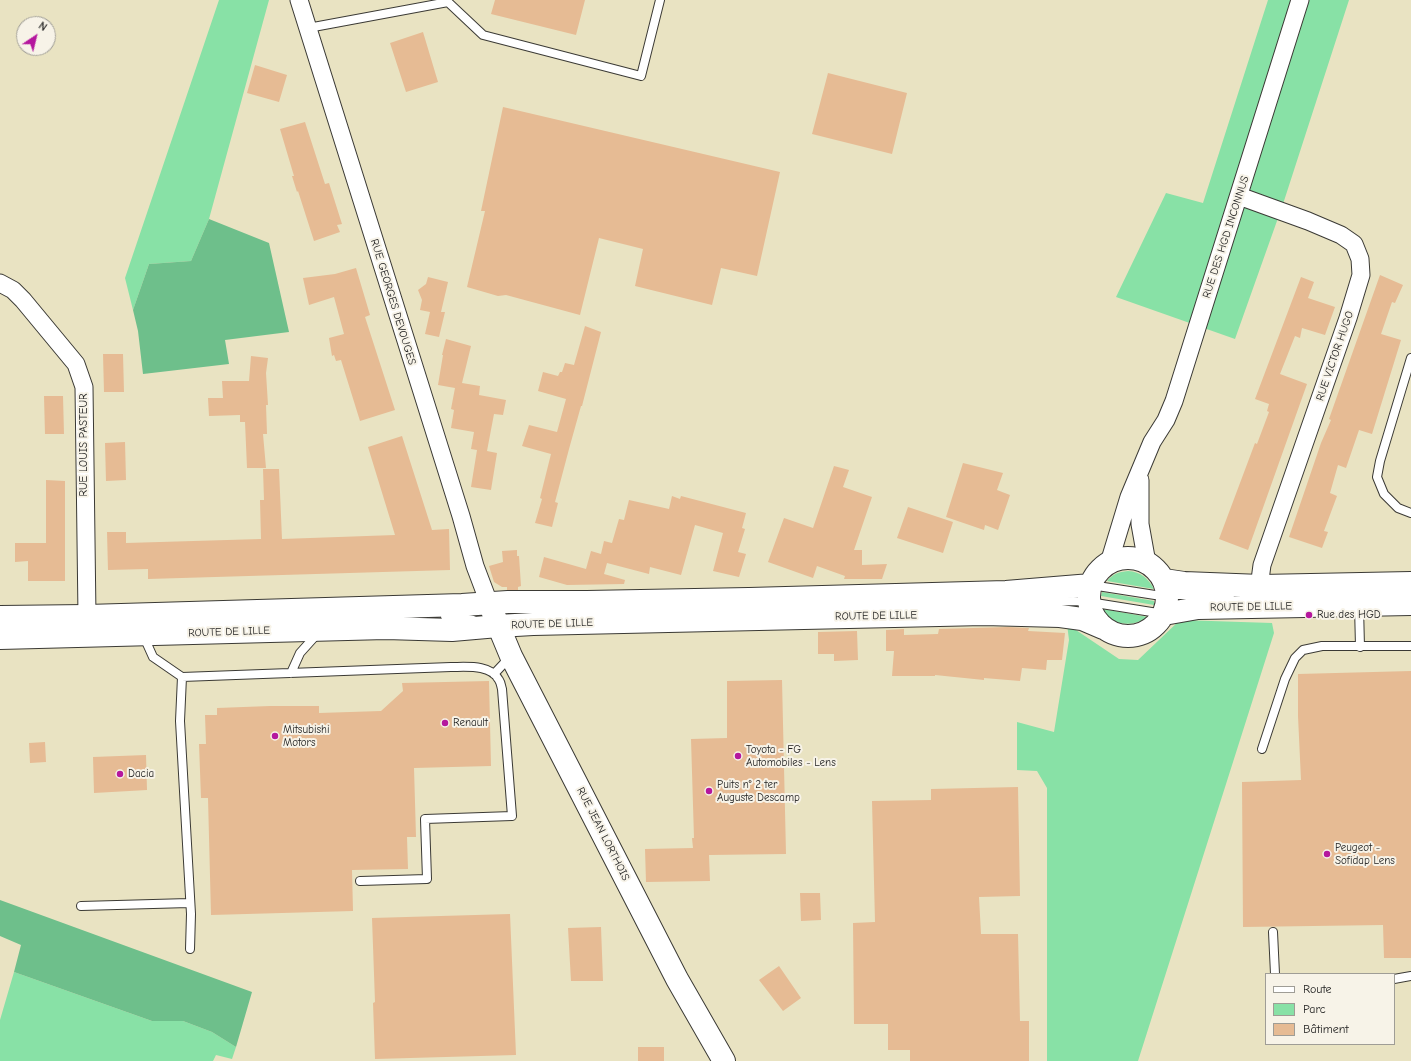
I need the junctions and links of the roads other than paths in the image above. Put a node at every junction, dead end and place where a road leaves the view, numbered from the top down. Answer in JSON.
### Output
{"nodes":[{"id":1,"x":299,"y":0,"type":"edge"},
{"id":2,"x":660,"y":0,"type":"edge"},
{"id":3,"x":1300,"y":0,"type":"edge"},
{"id":4,"x":448,"y":1,"type":"edge"},
{"id":5,"x":308,"y":28,"type":"junction"},
{"id":6,"x":1239,"y":196,"type":"junction"},
{"id":7,"x":0,"y":283,"type":"edge"},
{"id":8,"x":1411,"y":358,"type":"edge"},
{"id":9,"x":1141,"y":470,"type":"junction"},
{"id":10,"x":1411,"y":513,"type":"edge"},
{"id":11,"x":1109,"y":563,"type":"junction"},
{"id":12,"x":1147,"y":563,"type":"junction"},
{"id":13,"x":1411,"y":584,"type":"edge"},
{"id":14,"x":1261,"y":586,"type":"junction"},
{"id":15,"x":1090,"y":593,"type":"junction"},
{"id":16,"x":1238,"y":595,"type":"dead end"},
{"id":17,"x":1359,"y":595,"type":"junction"},
{"id":18,"x":1165,"y":597,"type":"junction"},
{"id":19,"x":489,"y":603,"type":"junction"},
{"id":20,"x":987,"y":604,"type":"dead end"},
{"id":21,"x":1411,"y":604,"type":"edge"},
{"id":22,"x":891,"y":608,"type":"dead end"},
{"id":23,"x":513,"y":610,"type":"dead end"},
{"id":24,"x":87,"y":616,"type":"junction"},
{"id":25,"x":438,"y":616,"type":"dead end"},
{"id":26,"x":0,"y":617,"type":"edge"},
{"id":27,"x":797,"y":618,"type":"junction"},
{"id":28,"x":498,"y":626,"type":"junction"},
{"id":29,"x":1103,"y":628,"type":"junction"},
{"id":30,"x":321,"y":629,"type":"junction"},
{"id":31,"x":142,"y":634,"type":"junction"},
{"id":32,"x":0,"y":638,"type":"edge"},
{"id":33,"x":1411,"y":646,"type":"edge"},
{"id":34,"x":1360,"y":647,"type":"junction"},
{"id":35,"x":511,"y":656,"type":"junction"},
{"id":36,"x":291,"y":673,"type":"junction"},
{"id":37,"x":494,"y":674,"type":"junction"},
{"id":38,"x":182,"y":677,"type":"junction"},
{"id":39,"x":1262,"y":749,"type":"dead end"},
{"id":40,"x":360,"y":881,"type":"dead end"},
{"id":41,"x":189,"y":903,"type":"junction"},
{"id":42,"x":81,"y":906,"type":"dead end"},
{"id":43,"x":1273,"y":932,"type":"dead end"},
{"id":44,"x":190,"y":949,"type":"dead end"},
{"id":45,"x":1275,"y":973,"type":"edge"},
{"id":46,"x":1411,"y":976,"type":"edge"},
{"id":47,"x":1395,"y":979,"type":"edge"},
{"id":48,"x":724,"y":1061,"type":"edge"}],
"edges":[{"from":1,"to":5,"type":"street","name":"RUE GEORGES DEVOUGES"},
{"from":2,"to":4,"type":"lane"},
{"from":3,"to":6,"type":"street","name":"RUE DES HGD INCONNUS"},
{"from":4,"to":5,"type":"lane"},
{"from":5,"to":19,"type":"street","name":"RUE GEORGES DEVOUGES"},
{"from":6,"to":9,"type":"street","name":"RUE DES HGD INCONNUS"},
{"from":6,"to":14,"type":"street","name":"RUE VICTOR HUGO"},
{"from":7,"to":24,"type":"street","name":"RUE LOUIS PASTEUR"},
{"from":8,"to":10,"type":"lane"},
{"from":9,"to":11,"type":"street","name":"RUE DES HGD INCONNUS"},
{"from":9,"to":12,"type":"street","name":"RUE DES HGD INCONNUS"},
{"from":11,"to":12,"type":"main road"},
{"from":11,"to":15,"type":"main road"},
{"from":12,"to":18,"type":"main road"},
{"from":13,"to":17,"type":"main road","name":"ROUTE DE LILLE"},
{"from":14,"to":17,"type":"main road","name":"ROUTE DE LILLE"},
{"from":14,"to":18,"type":"main road","name":"ROUTE DE LILLE"},
{"from":15,"to":18,"type":"lane"},
{"from":15,"to":18,"type":"lane"},
{"from":15,"to":19,"type":"main road","name":"ROUTE DE LILLE"},
{"from":15,"to":20,"type":"lane"},
{"from":15,"to":29,"type":"main road"},
{"from":16,"to":18,"type":"lane"},
{"from":17,"to":18,"type":"main road","name":"ROUTE DE LILLE"},
{"from":17,"to":21,"type":"main road","name":"ROUTE DE LILLE"},
{"from":17,"to":34,"type":"lane"},
{"from":18,"to":29,"type":"main road"},
{"from":19,"to":23,"type":"lane"},
{"from":19,"to":24,"type":"main road","name":"ROUTE DE LILLE"},
{"from":19,"to":28,"type":"main road","name":"RUE JEAN LORTHOIS"},
{"from":22,"to":27,"type":"lane"},
{"from":24,"to":26,"type":"main road","name":"ROUTE DE LILLE"},
{"from":25,"to":28,"type":"lane"},
{"from":27,"to":28,"type":"main road","name":"ROUTE DE LILLE"},
{"from":27,"to":29,"type":"main road","name":"ROUTE DE LILLE"},
{"from":28,"to":30,"type":"main road","name":"ROUTE DE LILLE"},
{"from":28,"to":35,"type":"main road","name":"RUE JEAN LORTHOIS"},
{"from":30,"to":31,"type":"main road","name":"ROUTE DE LILLE"},
{"from":30,"to":36,"type":"lane"},
{"from":31,"to":32,"type":"main road","name":"ROUTE DE LILLE"},
{"from":31,"to":38,"type":"lane"},
{"from":33,"to":34,"type":"lane"},
{"from":34,"to":39,"type":"lane"},
{"from":35,"to":37,"type":"lane"},
{"from":35,"to":48,"type":"main road","name":"RUE JEAN LORTHOIS"},
{"from":36,"to":37,"type":"lane"},
{"from":36,"to":38,"type":"lane"},
{"from":37,"to":40,"type":"lane"},
{"from":38,"to":41,"type":"lane"},
{"from":41,"to":42,"type":"lane"},
{"from":41,"to":44,"type":"lane"},
{"from":43,"to":45,"type":"lane"},
{"from":46,"to":47,"type":"lane"}]}
